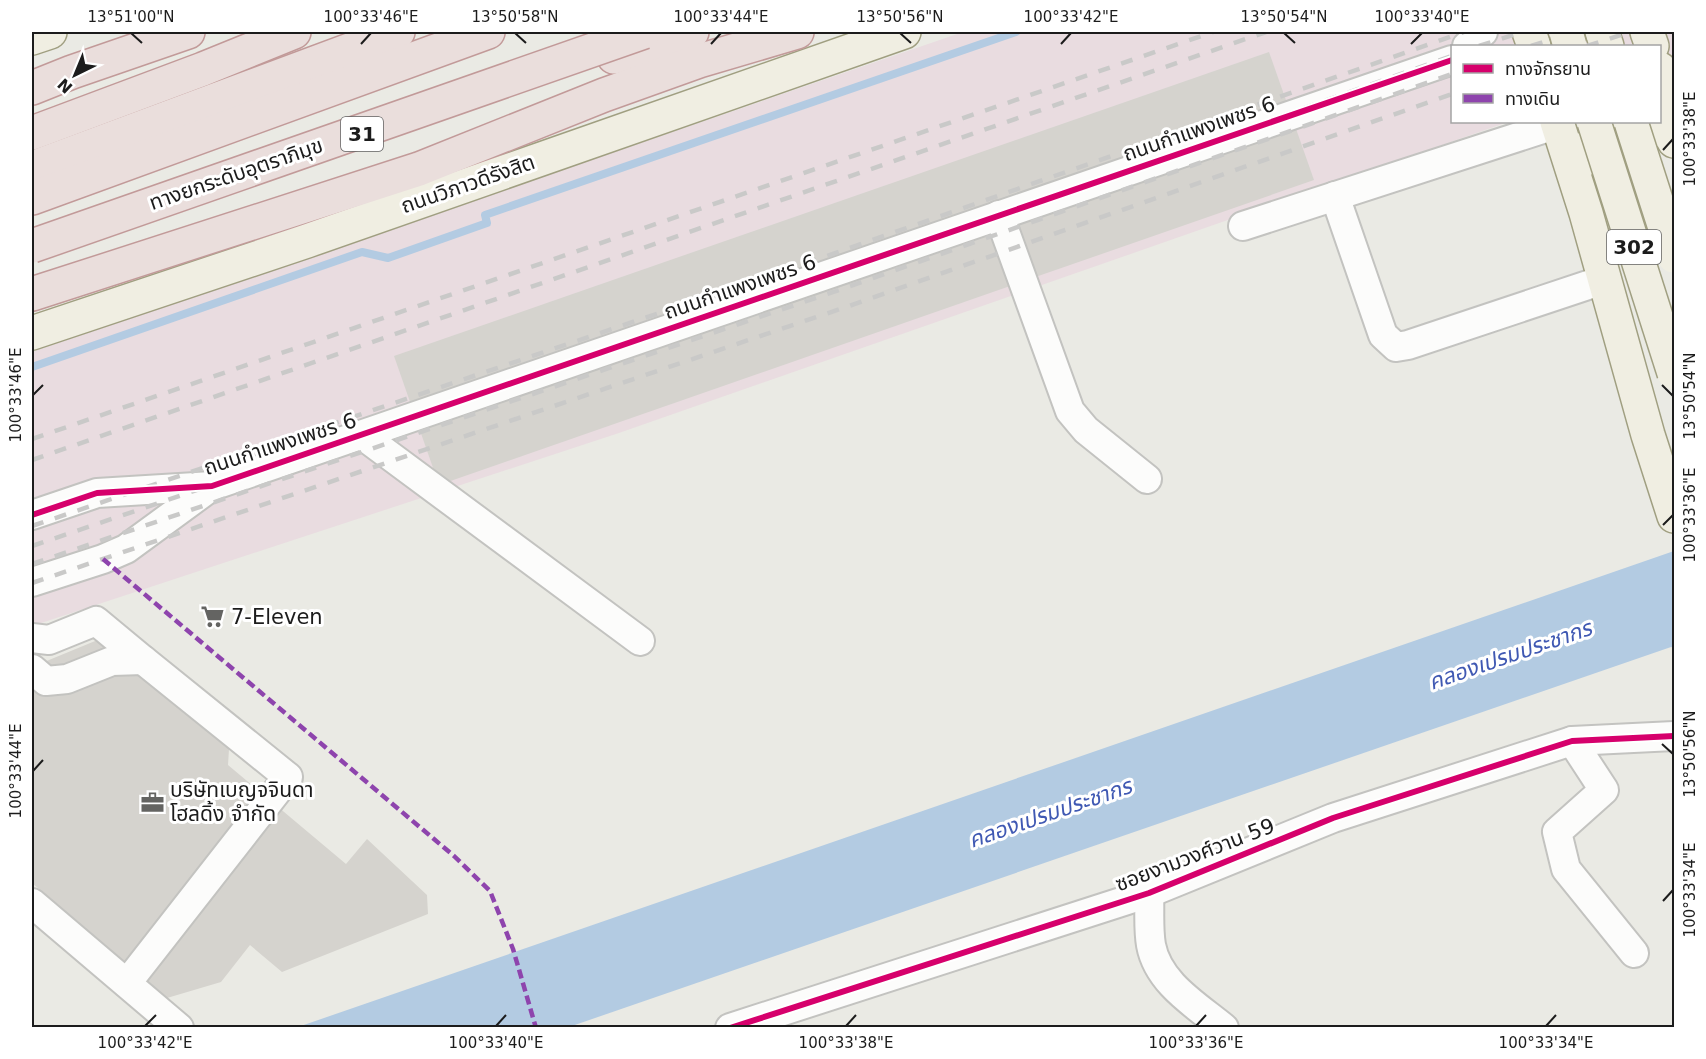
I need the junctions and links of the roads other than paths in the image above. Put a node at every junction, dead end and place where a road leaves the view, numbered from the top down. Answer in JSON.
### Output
{"nodes":[{"id":1,"x":50,"y":32,"type":"edge"},
{"id":2,"x":188,"y":32,"type":"edge"},
{"id":3,"x":294,"y":32,"type":"edge"},
{"id":4,"x":398,"y":32,"type":"edge"},
{"id":5,"x":488,"y":32,"type":"edge"},
{"id":6,"x":644,"y":32,"type":"edge"},
{"id":7,"x":692,"y":32,"type":"edge"},
{"id":8,"x":797,"y":32,"type":"edge"},
{"id":9,"x":903,"y":32,"type":"edge"},
{"id":10,"x":1483,"y":32,"type":"edge"},
{"id":11,"x":1597,"y":32,"type":"edge"},
{"id":12,"x":32,"y":38,"type":"edge"},
{"id":13,"x":1468,"y":45,"type":"edge"},
{"id":14,"x":1557,"y":45,"type":"edge"},
{"id":15,"x":1451,"y":60,"type":"edge"},
{"id":16,"x":1661,"y":75,"type":"edge"},
{"id":17,"x":32,"y":88,"type":"edge"},
{"id":18,"x":1674,"y":114,"type":"edge"},
{"id":19,"x":1558,"y":123,"type":"edge"},
{"id":20,"x":1594,"y":123,"type":"edge"},
{"id":21,"x":1631,"y":123,"type":"edge"},
{"id":22,"x":32,"y":133,"type":"edge"},
{"id":23,"x":1674,"y":141,"type":"edge"},
{"id":24,"x":32,"y":168,"type":"edge"},
{"id":25,"x":1335,"y":196,"type":"junction"},
{"id":26,"x":32,"y":198,"type":"edge"},
{"id":27,"x":1586,"y":213,"type":"junction"},
{"id":28,"x":999,"y":215,"type":"junction"},
{"id":29,"x":1243,"y":226,"type":"dead end"},
{"id":30,"x":32,"y":232,"type":"edge"},
{"id":31,"x":32,"y":246,"type":"edge"},
{"id":32,"x":1674,"y":256,"type":"edge"},
{"id":33,"x":1603,"y":280,"type":"junction"},
{"id":34,"x":32,"y":294,"type":"edge"},
{"id":35,"x":32,"y":333,"type":"edge"},
{"id":36,"x":1674,"y":373,"type":"edge"},
{"id":37,"x":362,"y":435,"type":"junction"},
{"id":38,"x":1147,"y":479,"type":"dead end"},
{"id":39,"x":212,"y":486,"type":"junction"},
{"id":40,"x":32,"y":515,"type":"edge"},
{"id":41,"x":1674,"y":516,"type":"edge"},
{"id":42,"x":32,"y":582,"type":"edge"},
{"id":43,"x":40,"y":639,"type":"edge"},
{"id":44,"x":640,"y":641,"type":"dead end"},
{"id":45,"x":143,"y":660,"type":"junction"},
{"id":46,"x":32,"y":669,"type":"edge"},
{"id":47,"x":68,"y":680,"type":"junction"},
{"id":48,"x":1674,"y":736,"type":"edge"},
{"id":49,"x":1572,"y":741,"type":"junction"},
{"id":50,"x":1149,"y":893,"type":"junction"},
{"id":51,"x":32,"y":903,"type":"edge"},
{"id":52,"x":1634,"y":953,"type":"dead end"},
{"id":53,"x":127,"y":983,"type":"junction"},
{"id":54,"x":759,"y":1023,"type":"edge"},
{"id":55,"x":179,"y":1028,"type":"edge"},
{"id":56,"x":730,"y":1028,"type":"edge"},
{"id":57,"x":1224,"y":1028,"type":"edge"}],
"edges":[{"from":1,"to":12,"type":"main road"},
{"from":2,"to":17,"type":"highway"},
{"from":3,"to":22,"type":"highway"},
{"from":4,"to":24,"type":"highway"},
{"from":5,"to":26,"type":"highway","number":"31"},
{"from":6,"to":31,"type":"highway","name":"ทางยกระดับอุตราภิมุข","number":"31","bridge":true},
{"from":7,"to":30,"type":"highway","number":"31"},
{"from":8,"to":34,"type":"highway"},
{"from":9,"to":35,"type":"main road","name":"ถนนวิภาวดีรังสิต"},
{"from":10,"to":13,"type":"street"},
{"from":11,"to":14,"type":"street"},
{"from":15,"to":28,"type":"street","name":"ถนนกำแพงเพชร 6"},
{"from":16,"to":18,"type":"main road"},
{"from":19,"to":25,"type":"street"},
{"from":19,"to":27,"type":"main road"},
{"from":20,"to":36,"type":"main road","number":"302","bridge":true},
{"from":21,"to":32,"type":"main road","number":"302","bridge":true},
{"from":23,"to":27,"type":"main road"},
{"from":25,"to":29,"type":"street"},
{"from":25,"to":33,"type":"street"},
{"from":27,"to":33,"type":"main road"},
{"from":28,"to":37,"type":"street","name":"ถนนกำแพงเพชร 6"},
{"from":28,"to":38,"type":"street"},
{"from":33,"to":41,"type":"main road"},
{"from":37,"to":39,"type":"street","name":"ถนนกำแพงเพชร 6"},
{"from":37,"to":44,"type":"street"},
{"from":39,"to":40,"type":"street","name":"ถนนกำแพงเพชร 6"},
{"from":39,"to":42,"type":"street","name":"ถนนกำแพงเพชร 6"},
{"from":43,"to":45,"type":"street"},
{"from":43,"to":47,"type":"street"},
{"from":45,"to":47,"type":"street"},
{"from":45,"to":53,"type":"street"},
{"from":46,"to":47,"type":"street"},
{"from":48,"to":49,"type":"street","name":"ซอยงามวงศ์วาน 59"},
{"from":49,"to":50,"type":"street","name":"ซอยงามวงศ์วาน 59"},
{"from":49,"to":52,"type":"street"},
{"from":50,"to":54,"type":"street","name":"ซอยงามวงศ์วาน 59"},
{"from":50,"to":57,"type":"street"},
{"from":51,"to":53,"type":"street"},
{"from":53,"to":55,"type":"street"},
{"from":54,"to":56,"type":"street","name":"ซอยงามวงศ์วาน 59"}]}
